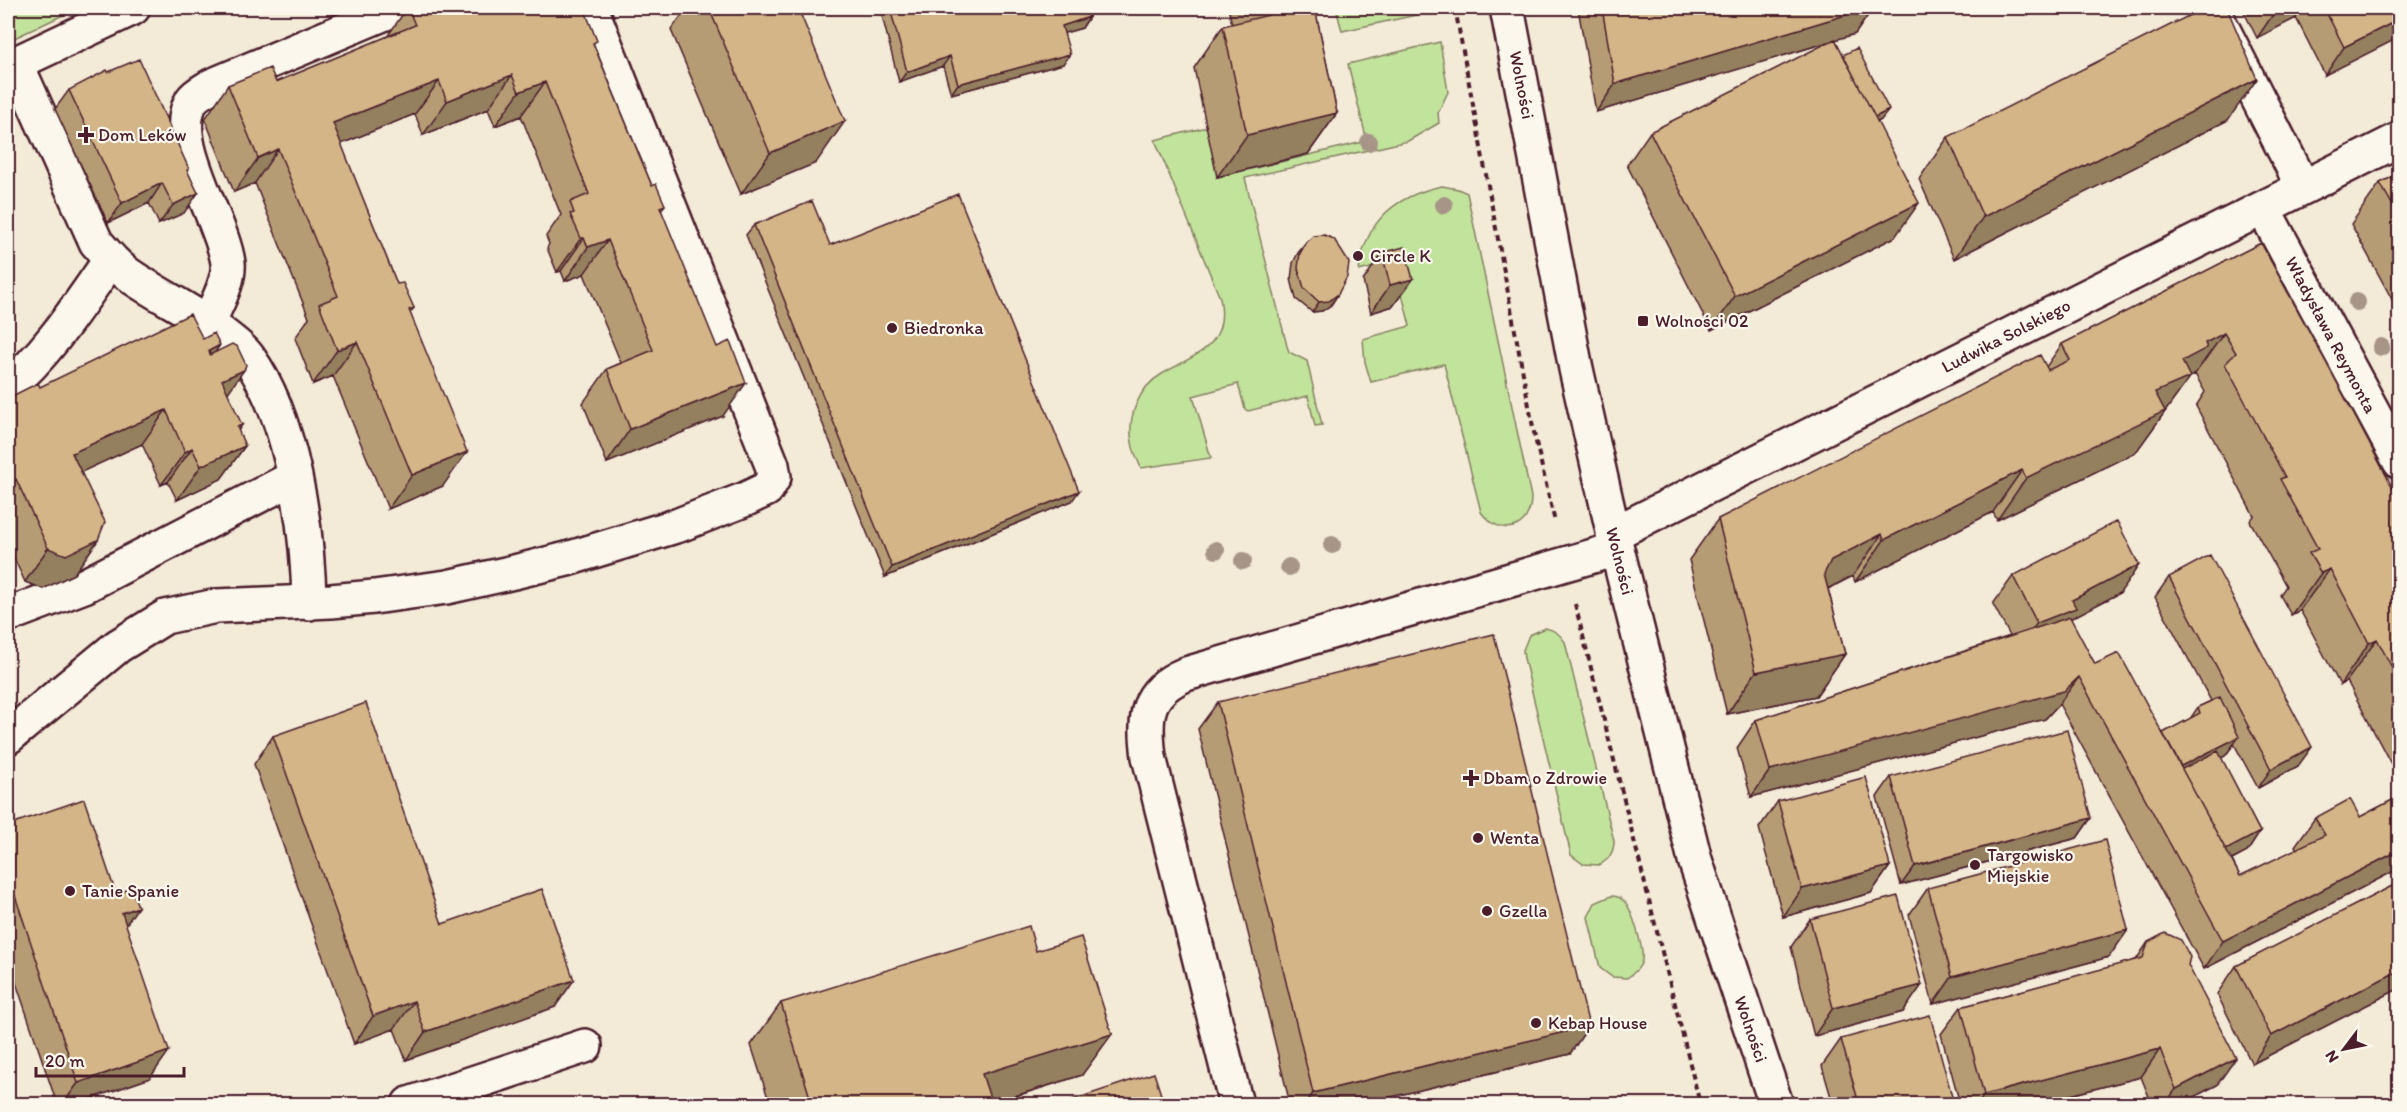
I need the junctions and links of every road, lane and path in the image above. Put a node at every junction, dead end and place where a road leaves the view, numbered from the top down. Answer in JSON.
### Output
{"nodes":[{"id":1,"x":133,"y":8,"type":"edge"},
{"id":2,"x":397,"y":8,"type":"edge"},
{"id":3,"x":591,"y":8,"type":"edge"},
{"id":4,"x":1455,"y":8,"type":"edge"},
{"id":5,"x":1507,"y":8,"type":"edge"},
{"id":6,"x":2212,"y":8,"type":"edge"},
{"id":7,"x":12,"y":65,"type":"edge"},
{"id":8,"x":2400,"y":139,"type":"edge"},
{"id":9,"x":2303,"y":187,"type":"junction"},
{"id":10,"x":2263,"y":208,"type":"junction"},
{"id":11,"x":111,"y":259,"type":"junction"},
{"id":12,"x":208,"y":324,"type":"junction"},
{"id":13,"x":8,"y":387,"type":"edge"},
{"id":14,"x":2400,"y":462,"type":"edge"},
{"id":15,"x":295,"y":477,"type":"junction"},
{"id":16,"x":1556,"y":527,"type":"dead end"},
{"id":17,"x":1615,"y":542,"type":"junction"},
{"id":18,"x":309,"y":603,"type":"junction"},
{"id":19,"x":1576,"y":606,"type":"dead end"},
{"id":20,"x":8,"y":615,"type":"edge"},
{"id":21,"x":8,"y":737,"type":"edge"},
{"id":22,"x":585,"y":1046,"type":"dead end"},
{"id":23,"x":409,"y":1104,"type":"edge"},
{"id":24,"x":1236,"y":1104,"type":"edge"},
{"id":25,"x":1700,"y":1104,"type":"edge"},
{"id":26,"x":1776,"y":1104,"type":"edge"}],
"edges":[{"from":1,"to":7,"type":"street"},
{"from":2,"to":12,"type":"street"},
{"from":3,"to":18,"type":"street"},
{"from":4,"to":16,"type":"path"},
{"from":5,"to":17,"type":"street","name":"Wolności"},
{"from":6,"to":9,"type":"street"},
{"from":7,"to":11,"type":"street"},
{"from":8,"to":9,"type":"street","name":"Ludwika Solskiego"},
{"from":9,"to":10,"type":"street","name":"Ludwika Solskiego"},
{"from":10,"to":14,"type":"street","name":"Władysława Reymonta"},
{"from":10,"to":17,"type":"street","name":"Ludwika Solskiego"},
{"from":11,"to":12,"type":"street"},
{"from":11,"to":13,"type":"street"},
{"from":12,"to":15,"type":"street"},
{"from":15,"to":18,"type":"street"},
{"from":15,"to":20,"type":"street"},
{"from":17,"to":24,"type":"street","name":"Ludwika Solskiego"},
{"from":17,"to":26,"type":"street","name":"Wolności"},
{"from":18,"to":21,"type":"street"},
{"from":19,"to":25,"type":"path"},
{"from":22,"to":23,"type":"street"}]}
